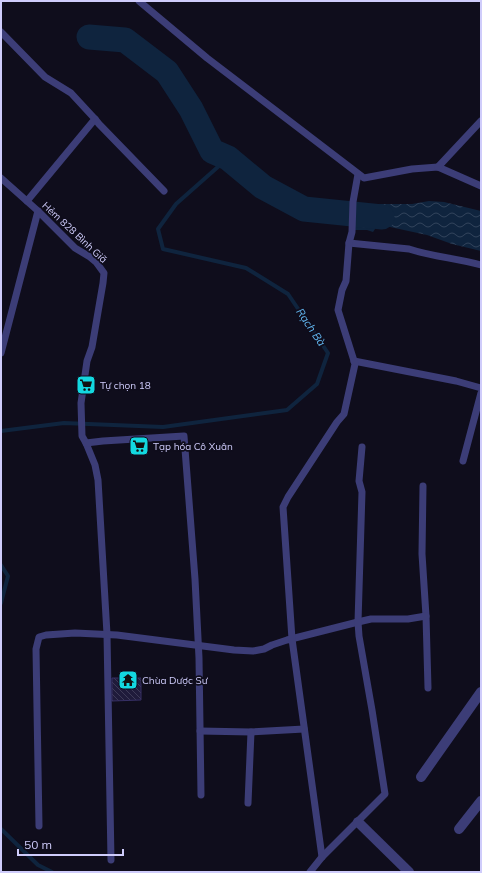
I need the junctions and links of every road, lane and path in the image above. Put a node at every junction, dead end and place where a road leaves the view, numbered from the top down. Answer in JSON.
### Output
{"nodes":[{"id":1,"x":139,"y":1,"type":"edge"},
{"id":2,"x":1,"y":32,"type":"edge"},
{"id":3,"x":95,"y":119,"type":"junction"},
{"id":4,"x":481,"y":121,"type":"edge"},
{"id":5,"x":438,"y":167,"type":"junction"},
{"id":6,"x":358,"y":174,"type":"junction"},
{"id":7,"x":1,"y":178,"type":"edge"},
{"id":8,"x":481,"y":186,"type":"edge"},
{"id":9,"x":164,"y":191,"type":"dead end"},
{"id":10,"x":27,"y":201,"type":"junction"},
{"id":11,"x":38,"y":211,"type":"junction"},
{"id":12,"x":349,"y":244,"type":"junction"},
{"id":13,"x":481,"y":265,"type":"edge"},
{"id":14,"x":1,"y":353,"type":"edge"},
{"id":15,"x":354,"y":361,"type":"junction"},
{"id":16,"x":481,"y":388,"type":"edge"},
{"id":17,"x":481,"y":393,"type":"edge"},
{"id":18,"x":86,"y":443,"type":"junction"},
{"id":19,"x":362,"y":448,"type":"dead end"},
{"id":20,"x":463,"y":461,"type":"dead end"},
{"id":21,"x":423,"y":486,"type":"dead end"},
{"id":22,"x":426,"y":616,"type":"junction"},
{"id":23,"x":358,"y":622,"type":"junction"},
{"id":24,"x":107,"y":634,"type":"junction"},
{"id":25,"x":292,"y":639,"type":"junction"},
{"id":26,"x":198,"y":645,"type":"junction"},
{"id":27,"x":428,"y":688,"type":"dead end"},
{"id":28,"x":481,"y":692,"type":"edge"},
{"id":29,"x":304,"y":728,"type":"junction"},
{"id":30,"x":200,"y":731,"type":"junction"},
{"id":31,"x":251,"y":732,"type":"junction"},
{"id":32,"x":421,"y":777,"type":"dead end"},
{"id":33,"x":201,"y":795,"type":"dead end"},
{"id":34,"x":481,"y":801,"type":"edge"},
{"id":35,"x":248,"y":803,"type":"dead end"},
{"id":36,"x":358,"y":822,"type":"junction"},
{"id":37,"x":38,"y":826,"type":"dead end"},
{"id":38,"x":459,"y":829,"type":"dead end"},
{"id":39,"x":322,"y":857,"type":"junction"},
{"id":40,"x":111,"y":860,"type":"dead end"},
{"id":41,"x":310,"y":872,"type":"edge"},
{"id":42,"x":409,"y":872,"type":"edge"}],
"edges":[{"from":1,"to":6,"type":"lane"},
{"from":2,"to":3,"type":"lane"},
{"from":3,"to":9,"type":"lane"},
{"from":3,"to":10,"type":"lane"},
{"from":4,"to":5,"type":"lane"},
{"from":5,"to":6,"type":"lane"},
{"from":5,"to":8,"type":"lane"},
{"from":6,"to":12,"type":"lane"},
{"from":7,"to":10,"type":"lane","name":"Hẻm 828 Bình Giã"},
{"from":10,"to":11,"type":"lane","name":"Hẻm 828 Bình Giã"},
{"from":11,"to":14,"type":"lane"},
{"from":11,"to":18,"type":"lane","name":"Hẻm 828 Bình Giã"},
{"from":12,"to":13,"type":"lane"},
{"from":12,"to":15,"type":"lane"},
{"from":15,"to":16,"type":"lane"},
{"from":15,"to":25,"type":"lane"},
{"from":17,"to":20,"type":"lane"},
{"from":18,"to":24,"type":"lane"},
{"from":18,"to":26,"type":"lane"},
{"from":19,"to":23,"type":"lane"},
{"from":21,"to":22,"type":"lane"},
{"from":22,"to":23,"type":"lane"},
{"from":22,"to":27,"type":"lane"},
{"from":23,"to":25,"type":"lane"},
{"from":23,"to":36,"type":"lane"},
{"from":24,"to":26,"type":"lane"},
{"from":24,"to":37,"type":"lane"},
{"from":24,"to":40,"type":"lane"},
{"from":25,"to":26,"type":"lane"},
{"from":25,"to":29,"type":"lane"},
{"from":26,"to":30,"type":"lane"},
{"from":28,"to":32,"type":"street"},
{"from":29,"to":31,"type":"lane"},
{"from":29,"to":39,"type":"lane"},
{"from":30,"to":31,"type":"lane"},
{"from":30,"to":33,"type":"lane"},
{"from":31,"to":35,"type":"lane"},
{"from":34,"to":38,"type":"street"},
{"from":36,"to":39,"type":"lane"},
{"from":36,"to":42,"type":"street"},
{"from":39,"to":41,"type":"lane"}]}
